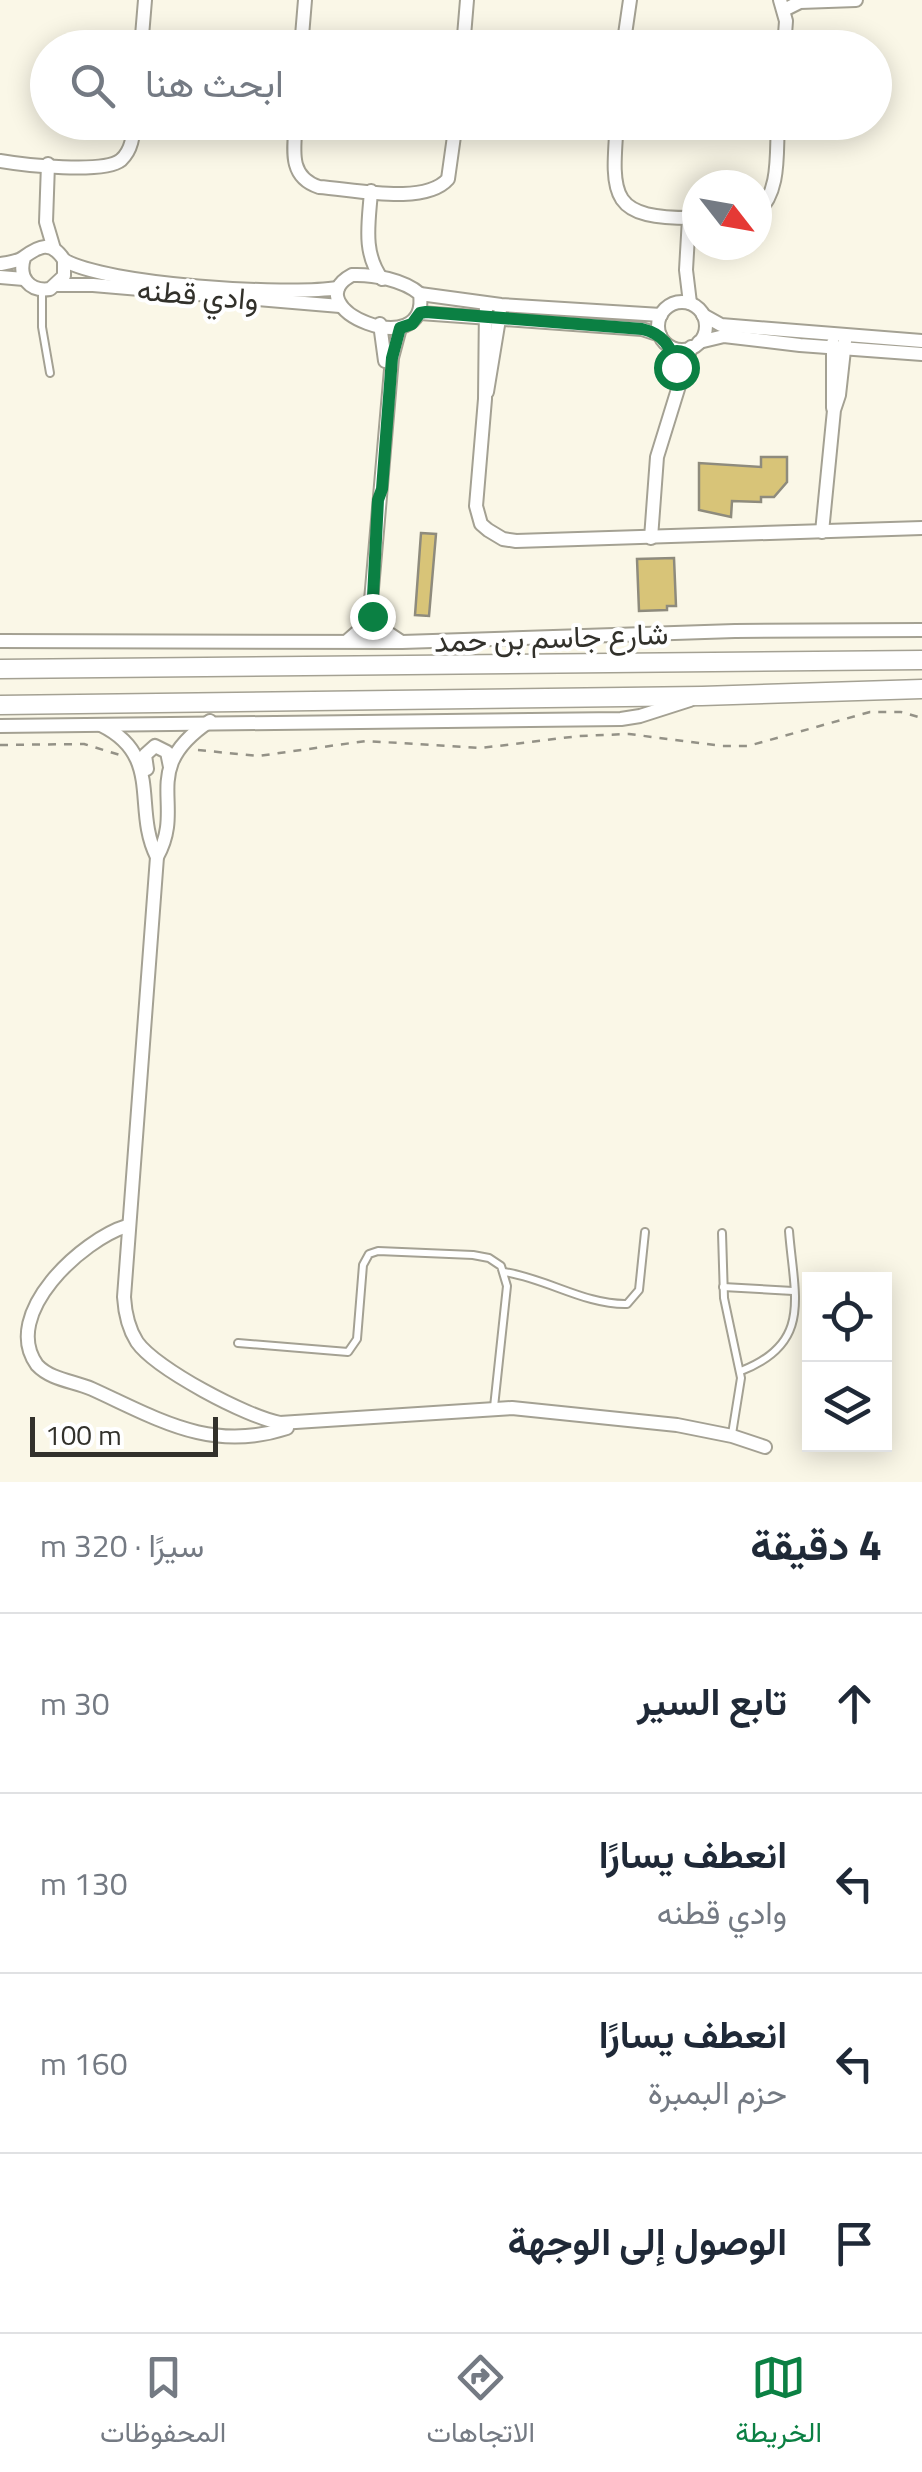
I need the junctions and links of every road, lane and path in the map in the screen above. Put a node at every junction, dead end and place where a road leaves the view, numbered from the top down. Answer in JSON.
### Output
{"nodes":[{"id":1,"x":145,"y":0,"type":"edge"},
{"id":2,"x":305,"y":0,"type":"edge"},
{"id":3,"x":467,"y":0,"type":"edge"},
{"id":4,"x":630,"y":0,"type":"edge"},
{"id":5,"x":856,"y":0,"type":"edge"},
{"id":6,"x":782,"y":5,"type":"edge"},
{"id":7,"x":142,"y":30,"type":"edge"},
{"id":8,"x":303,"y":30,"type":"edge"},
{"id":9,"x":464,"y":30,"type":"edge"},
{"id":10,"x":626,"y":30,"type":"edge"},
{"id":11,"x":783,"y":30,"type":"edge"},
{"id":12,"x":130,"y":140,"type":"edge"},
{"id":13,"x":295,"y":140,"type":"edge"},
{"id":14,"x":454,"y":140,"type":"edge"},
{"id":15,"x":616,"y":140,"type":"edge"},
{"id":16,"x":777,"y":140,"type":"edge"},
{"id":17,"x":0,"y":161,"type":"edge"},
{"id":18,"x":48,"y":164,"type":"junction"},
{"id":19,"x":371,"y":191,"type":"junction"},
{"id":20,"x":772,"y":192,"type":"edge"},
{"id":21,"x":682,"y":217,"type":"edge"},
{"id":22,"x":46,"y":222,"type":"junction"},
{"id":23,"x":368,"y":248,"type":"junction"},
{"id":24,"x":29,"y":253,"type":"junction"},
{"id":25,"x":59,"y":254,"type":"junction"},
{"id":26,"x":687,"y":260,"type":"edge"},
{"id":27,"x":0,"y":264,"type":"edge"},
{"id":28,"x":686,"y":270,"type":"junction"},
{"id":29,"x":352,"y":275,"type":"junction"},
{"id":30,"x":0,"y":276,"type":"edge"},
{"id":31,"x":24,"y":278,"type":"junction"},
{"id":32,"x":382,"y":278,"type":"junction"},
{"id":33,"x":57,"y":285,"type":"junction"},
{"id":34,"x":338,"y":288,"type":"junction"},
{"id":35,"x":42,"y":290,"type":"junction"},
{"id":36,"x":420,"y":294,"type":"junction"},
{"id":37,"x":675,"y":303,"type":"junction"},
{"id":38,"x":690,"y":303,"type":"junction"},
{"id":39,"x":340,"y":306,"type":"junction"},
{"id":40,"x":493,"y":311,"type":"junction"},
{"id":41,"x":420,"y":313,"type":"junction"},
{"id":42,"x":661,"y":315,"type":"junction"},
{"id":43,"x":703,"y":315,"type":"junction"},
{"id":44,"x":380,"y":324,"type":"junction"},
{"id":45,"x":400,"y":328,"type":"junction"},
{"id":46,"x":665,"y":340,"type":"junction"},
{"id":47,"x":839,"y":341,"type":"junction"},
{"id":48,"x":922,"y":342,"type":"edge"},
{"id":49,"x":695,"y":345,"type":"junction"},
{"id":50,"x":922,"y":354,"type":"edge"},
{"id":51,"x":50,"y":373,"type":"dead end"},
{"id":52,"x":387,"y":375,"type":"junction"},
{"id":53,"x":679,"y":381,"type":"junction"},
{"id":54,"x":922,"y":528,"type":"edge"},
{"id":55,"x":822,"y":532,"type":"junction"},
{"id":56,"x":651,"y":538,"type":"junction"},
{"id":57,"x":370,"y":612,"type":"junction"},
{"id":58,"x":922,"y":630,"type":"edge"},
{"id":59,"x":0,"y":641,"type":"edge"},
{"id":60,"x":347,"y":641,"type":"junction"},
{"id":61,"x":402,"y":642,"type":"junction"},
{"id":62,"x":922,"y":660,"type":"edge"},
{"id":63,"x":0,"y":669,"type":"edge"},
{"id":64,"x":922,"y":689,"type":"edge"},
{"id":65,"x":702,"y":696,"type":"junction"},
{"id":66,"x":0,"y":706,"type":"edge"},
{"id":67,"x":922,"y":718,"type":"edge"},
{"id":68,"x":210,"y":722,"type":"junction"},
{"id":69,"x":97,"y":723,"type":"junction"},
{"id":70,"x":0,"y":726,"type":"edge"},
{"id":71,"x":183,"y":743,"type":"junction"},
{"id":72,"x":0,"y":746,"type":"edge"},
{"id":73,"x":130,"y":748,"type":"junction"},
{"id":74,"x":170,"y":767,"type":"junction"},
{"id":75,"x":145,"y":786,"type":"junction"},
{"id":76,"x":157,"y":857,"type":"junction"},
{"id":77,"x":128,"y":1226,"type":"junction"},
{"id":78,"x":789,"y":1231,"type":"dead end"},
{"id":79,"x":645,"y":1232,"type":"dead end"},
{"id":80,"x":722,"y":1233,"type":"dead end"},
{"id":81,"x":504,"y":1272,"type":"junction"},
{"id":82,"x":723,"y":1287,"type":"junction"},
{"id":83,"x":793,"y":1291,"type":"junction"},
{"id":84,"x":238,"y":1343,"type":"dead end"},
{"id":85,"x":740,"y":1370,"type":"junction"},
{"id":86,"x":494,"y":1408,"type":"junction"},
{"id":87,"x":298,"y":1424,"type":"junction"},
{"id":88,"x":732,"y":1436,"type":"junction"},
{"id":89,"x":766,"y":1447,"type":"dead end"}],
"edges":[{"from":1,"to":7,"type":"street"},
{"from":2,"to":8,"type":"street"},
{"from":3,"to":9,"type":"street"},
{"from":4,"to":10,"type":"street"},
{"from":5,"to":6,"type":"street"},
{"from":6,"to":11,"type":"street"},
{"from":12,"to":18,"type":"street"},
{"from":13,"to":19,"type":"street"},
{"from":14,"to":19,"type":"street"},
{"from":15,"to":21,"type":"street"},
{"from":16,"to":20,"type":"street"},
{"from":17,"to":18,"type":"street"},
{"from":18,"to":22,"type":"street"},
{"from":19,"to":23,"type":"street"},
{"from":22,"to":24,"type":"street"},
{"from":22,"to":25,"type":"street"},
{"from":23,"to":29,"type":"street"},
{"from":23,"to":32,"type":"street"},
{"from":24,"to":25,"type":"street"},
{"from":24,"to":27,"type":"street"},
{"from":24,"to":31,"type":"street"},
{"from":25,"to":33,"type":"street"},
{"from":25,"to":34,"type":"street","name":"وادي قطنه"},
{"from":26,"to":28,"type":"street"},
{"from":28,"to":37,"type":"street"},
{"from":28,"to":38,"type":"street"},
{"from":29,"to":32,"type":"street"},
{"from":29,"to":34,"type":"street"},
{"from":30,"to":31,"type":"street"},
{"from":31,"to":35,"type":"street"},
{"from":32,"to":36,"type":"street"},
{"from":33,"to":35,"type":"street"},
{"from":33,"to":39,"type":"street","name":"وادي قطنه"},
{"from":34,"to":39,"type":"street"},
{"from":35,"to":51,"type":"lane"},
{"from":36,"to":40,"type":"street"},
{"from":36,"to":41,"type":"street"},
{"from":37,"to":38,"type":"street"},
{"from":37,"to":42,"type":"street"},
{"from":38,"to":43,"type":"street"},
{"from":39,"to":44,"type":"street","name":"وادي قطنه"},
{"from":40,"to":41,"type":"street"},
{"from":40,"to":42,"type":"street"},
{"from":40,"to":46,"type":"street"},
{"from":40,"to":56,"type":"street"},
{"from":41,"to":45,"type":"street"},
{"from":42,"to":46,"type":"street"},
{"from":43,"to":47,"type":"street"},
{"from":43,"to":49,"type":"street"},
{"from":44,"to":45,"type":"street","name":"وادي قطنه"},
{"from":44,"to":52,"type":"street"},
{"from":45,"to":52,"type":"street"},
{"from":46,"to":49,"type":"street"},
{"from":46,"to":53,"type":"street"},
{"from":47,"to":48,"type":"street"},
{"from":47,"to":49,"type":"street"},
{"from":47,"to":50,"type":"street"},
{"from":47,"to":55,"type":"street"},
{"from":49,"to":53,"type":"street"},
{"from":52,"to":57,"type":"street"},
{"from":53,"to":56,"type":"street"},
{"from":54,"to":55,"type":"street"},
{"from":55,"to":56,"type":"street"},
{"from":57,"to":60,"type":"street"},
{"from":57,"to":61,"type":"street"},
{"from":58,"to":61,"type":"street","name":"شارع جاسم بن حمد"},
{"from":59,"to":60,"type":"street","name":"شارع جاسم بن حمد"},
{"from":60,"to":61,"type":"street","name":"شارع جاسم بن حمد"},
{"from":62,"to":63,"type":"main road","name":"شارع جاسم بن حمد"},
{"from":64,"to":65,"type":"main road","name":"شارع جاسم بن حمد"},
{"from":65,"to":66,"type":"main road","name":"شارع جاسم بن حمد"},
{"from":65,"to":68,"type":"street","name":"شارع جاسم بن حمد"},
{"from":67,"to":71,"type":"path"},
{"from":68,"to":69,"type":"street","name":"شارع جاسم بن حمد"},
{"from":68,"to":71,"type":"street"},
{"from":69,"to":70,"type":"street","name":"شارع جاسم بن حمد"},
{"from":69,"to":73,"type":"street"},
{"from":71,"to":74,"type":"street"},
{"from":72,"to":73,"type":"path"},
{"from":73,"to":75,"type":"street"},
{"from":74,"to":75,"type":"street"},
{"from":74,"to":76,"type":"street"},
{"from":75,"to":76,"type":"street"},
{"from":76,"to":77,"type":"street"},
{"from":77,"to":87,"type":"street"},
{"from":77,"to":87,"type":"street"},
{"from":78,"to":83,"type":"lane"},
{"from":79,"to":81,"type":"lane"},
{"from":80,"to":82,"type":"lane"},
{"from":81,"to":84,"type":"lane"},
{"from":81,"to":86,"type":"lane"},
{"from":82,"to":83,"type":"lane"},
{"from":82,"to":85,"type":"lane"},
{"from":83,"to":85,"type":"lane"},
{"from":85,"to":88,"type":"lane"},
{"from":86,"to":87,"type":"street"},
{"from":86,"to":88,"type":"street"},
{"from":88,"to":89,"type":"street"}]}
